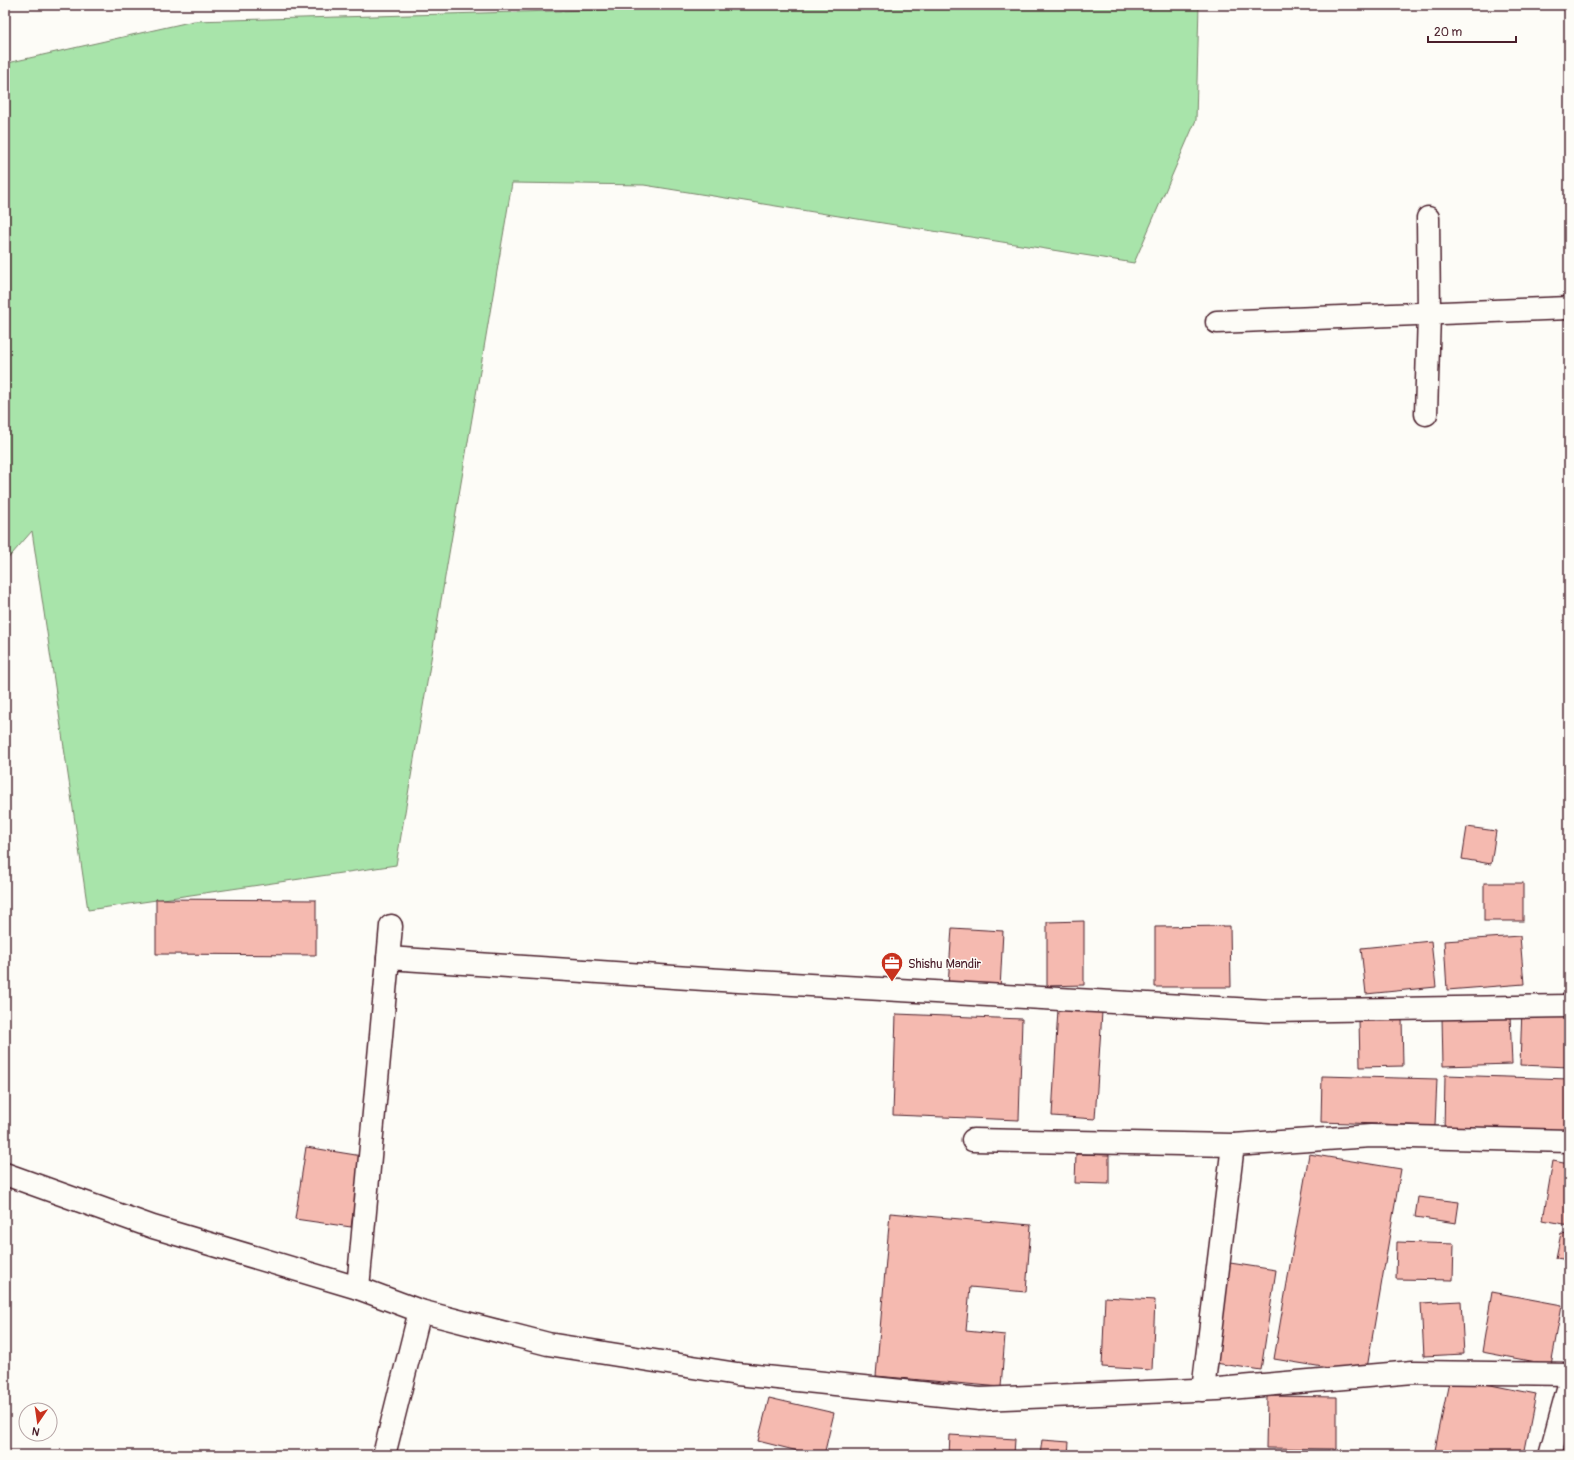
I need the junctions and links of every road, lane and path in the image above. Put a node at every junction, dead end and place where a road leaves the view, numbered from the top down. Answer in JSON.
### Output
{"nodes":[{"id":1,"x":1428,"y":218,"type":"dead end"},
{"id":2,"x":1569,"y":308,"type":"edge"},
{"id":3,"x":1428,"y":314,"type":"junction"},
{"id":4,"x":1217,"y":322,"type":"dead end"},
{"id":5,"x":1426,"y":414,"type":"dead end"},
{"id":6,"x":391,"y":926,"type":"dead end"},
{"id":7,"x":388,"y":958,"type":"junction"},
{"id":8,"x":1569,"y":1006,"type":"edge"},
{"id":9,"x":973,"y":1140,"type":"dead end"},
{"id":10,"x":1569,"y":1141,"type":"edge"},
{"id":11,"x":1233,"y":1145,"type":"junction"},
{"id":12,"x":5,"y":1174,"type":"edge"},
{"id":13,"x":358,"y":1288,"type":"junction"},
{"id":14,"x":420,"y":1311,"type":"junction"},
{"id":15,"x":1569,"y":1374,"type":"edge"},
{"id":16,"x":1569,"y":1385,"type":"edge"},
{"id":17,"x":1204,"y":1390,"type":"junction"},
{"id":18,"x":384,"y":1455,"type":"edge"},
{"id":19,"x":1550,"y":1455,"type":"edge"}],
"edges":[{"from":1,"to":3,"type":"street"},
{"from":2,"to":3,"type":"street"},
{"from":3,"to":4,"type":"street"},
{"from":3,"to":5,"type":"street"},
{"from":6,"to":7,"type":"street"},
{"from":7,"to":8,"type":"street"},
{"from":7,"to":13,"type":"street"},
{"from":9,"to":11,"type":"street"},
{"from":10,"to":11,"type":"street"},
{"from":11,"to":17,"type":"street"},
{"from":12,"to":13,"type":"street"},
{"from":13,"to":14,"type":"street"},
{"from":14,"to":17,"type":"street"},
{"from":14,"to":18,"type":"street"},
{"from":15,"to":17,"type":"street"},
{"from":16,"to":19,"type":"street"}]}
